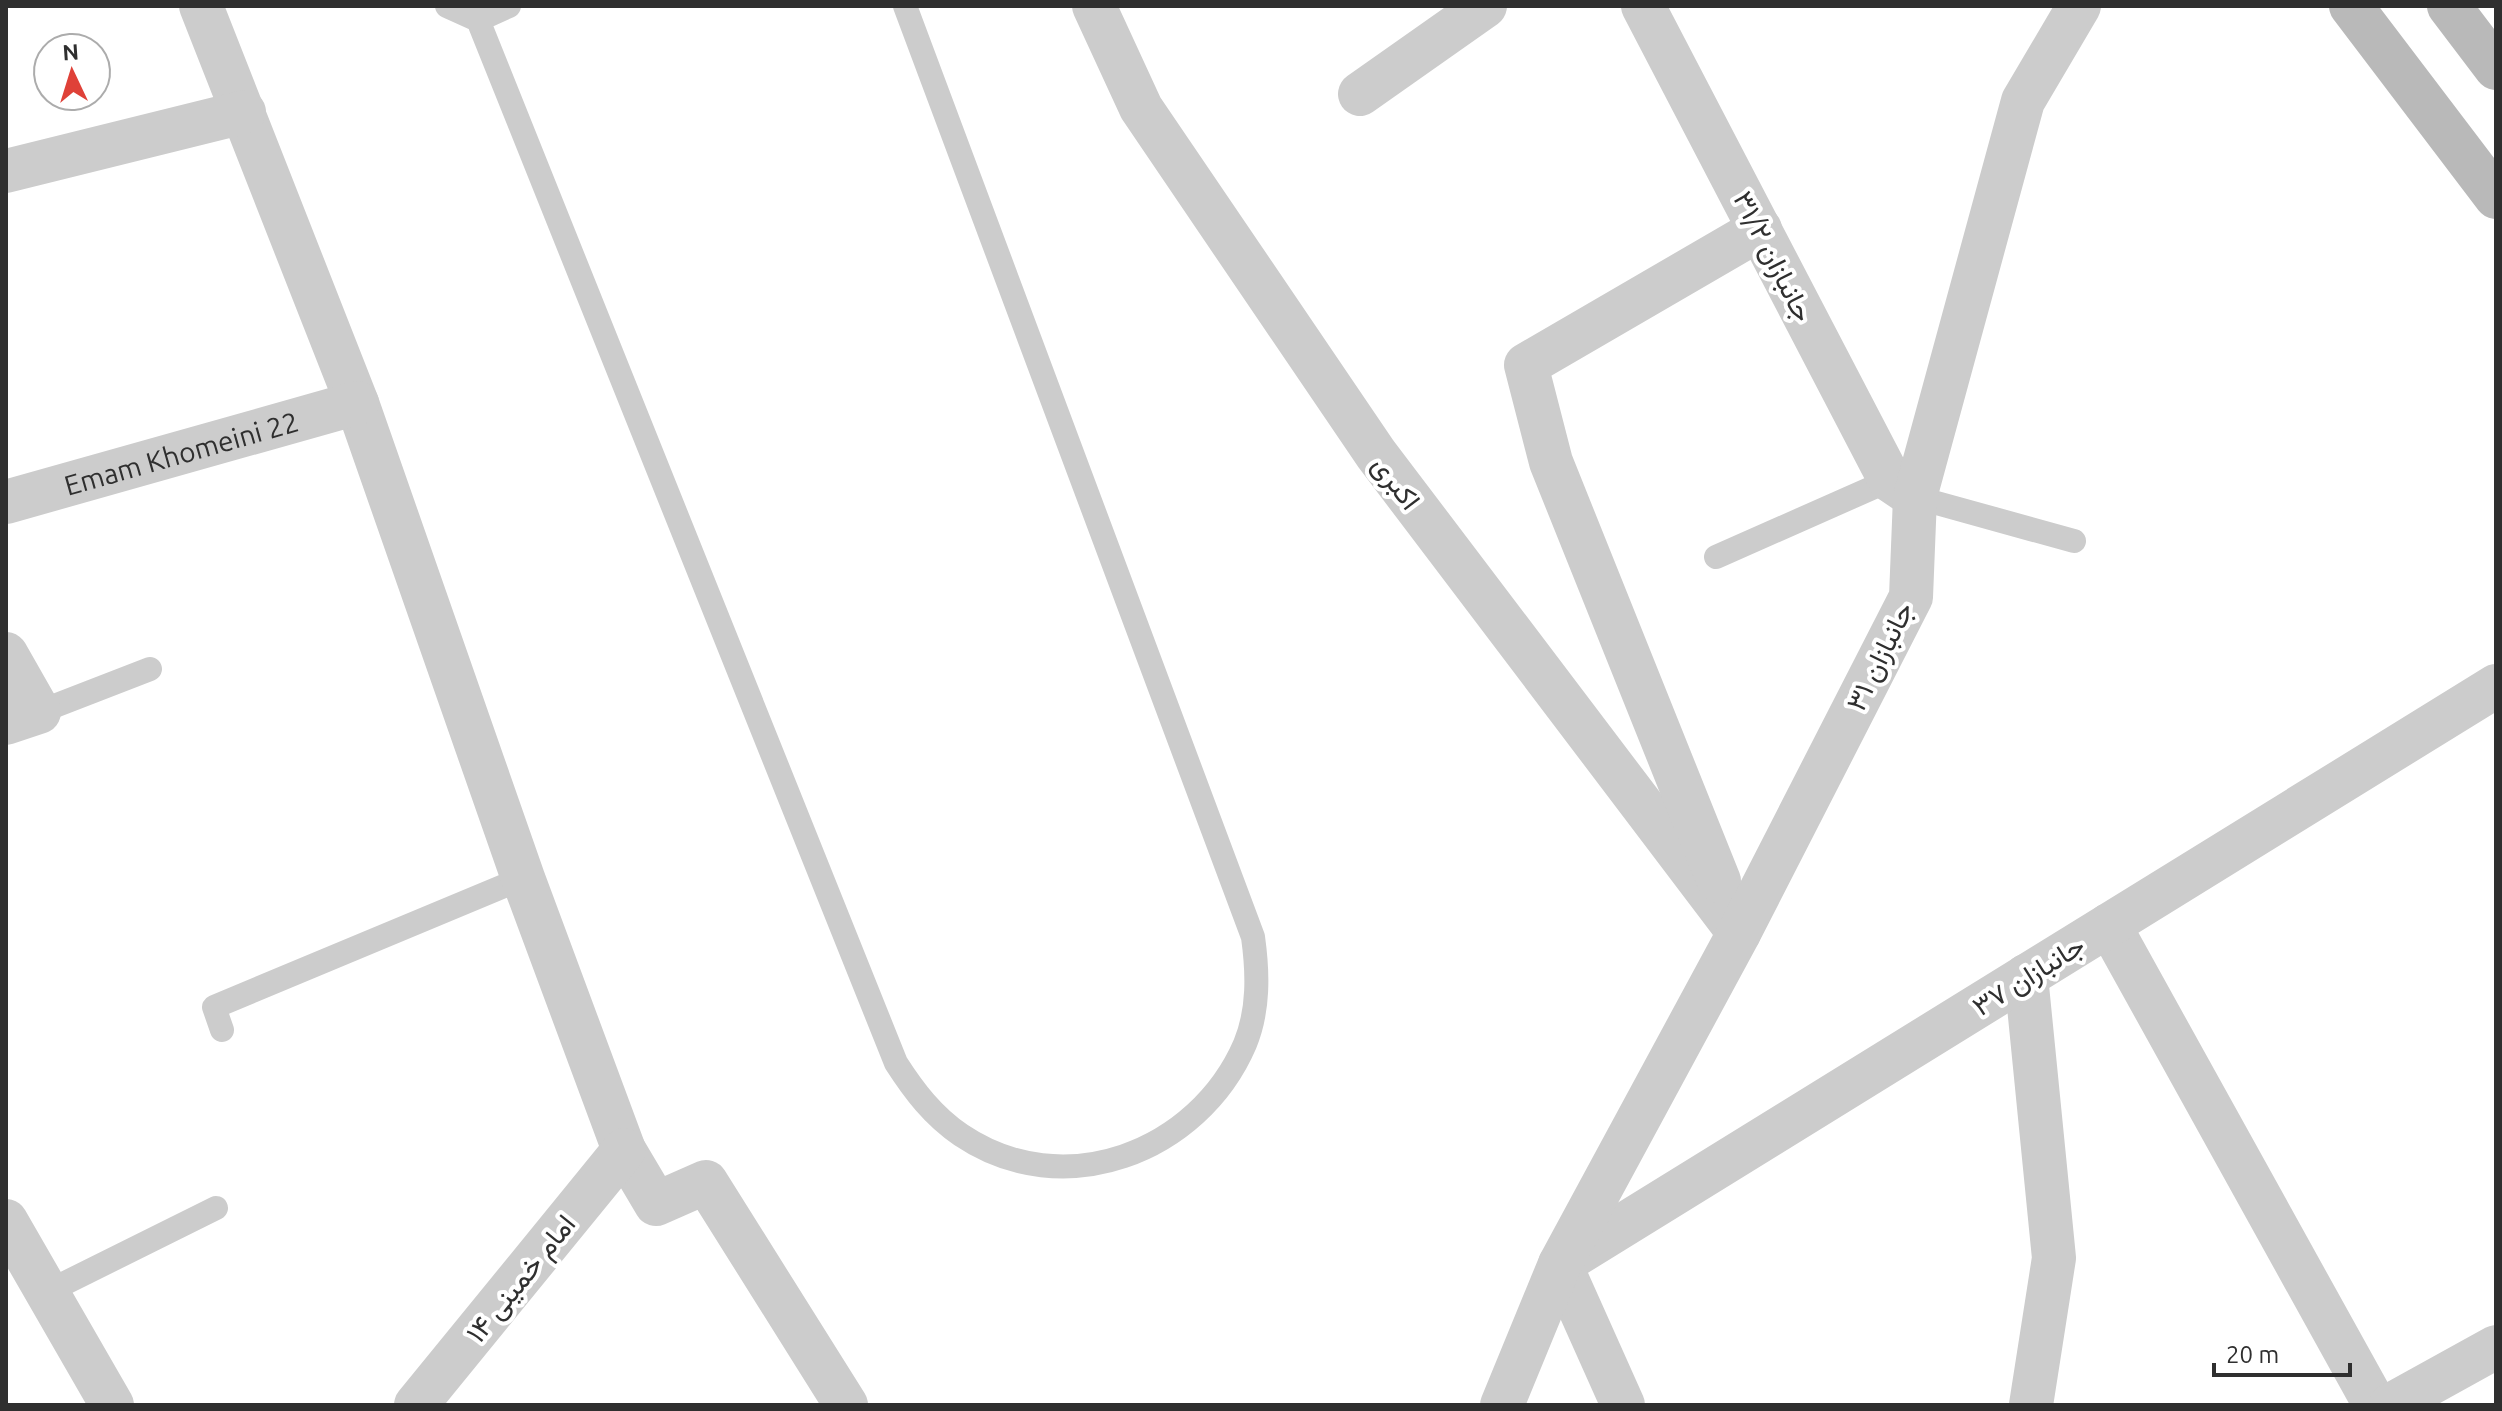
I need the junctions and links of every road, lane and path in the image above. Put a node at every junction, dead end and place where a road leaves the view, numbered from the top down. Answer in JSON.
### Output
{"nodes":[{"id":1,"x":201,"y":6,"type":"edge"},
{"id":2,"x":447,"y":6,"type":"edge"},
{"id":3,"x":509,"y":6,"type":"edge"},
{"id":4,"x":905,"y":6,"type":"edge"},
{"id":5,"x":1094,"y":6,"type":"edge"},
{"id":6,"x":1485,"y":6,"type":"edge"},
{"id":7,"x":1643,"y":6,"type":"edge"},
{"id":8,"x":2079,"y":6,"type":"edge"},
{"id":9,"x":2351,"y":6,"type":"edge"},
{"id":10,"x":2449,"y":6,"type":"edge"},
{"id":11,"x":478,"y":20,"type":"junction"},
{"id":12,"x":2496,"y":68,"type":"edge"},
{"id":13,"x":1360,"y":94,"type":"dead end"},
{"id":14,"x":244,"y":112,"type":"junction"},
{"id":15,"x":6,"y":171,"type":"edge"},
{"id":16,"x":2496,"y":197,"type":"edge"},
{"id":17,"x":1760,"y":229,"type":"junction"},
{"id":18,"x":357,"y":403,"type":"junction"},
{"id":19,"x":1902,"y":488,"type":"junction"},
{"id":20,"x":6,"y":502,"type":"edge"},
{"id":21,"x":2074,"y":541,"type":"dead end"},
{"id":22,"x":1716,"y":557,"type":"dead end"},
{"id":23,"x":6,"y":654,"type":"edge"},
{"id":24,"x":150,"y":669,"type":"dead end"},
{"id":25,"x":2496,"y":686,"type":"edge"},
{"id":26,"x":23,"y":718,"type":"edge"},
{"id":27,"x":523,"y":878,"type":"junction"},
{"id":28,"x":2109,"y":925,"type":"junction"},
{"id":29,"x":1739,"y":933,"type":"junction"},
{"id":30,"x":2026,"y":976,"type":"junction"},
{"id":31,"x":222,"y":1030,"type":"dead end"},
{"id":32,"x":624,"y":1150,"type":"junction"},
{"id":33,"x":216,"y":1208,"type":"dead end"},
{"id":34,"x":6,"y":1221,"type":"edge"},
{"id":35,"x":1560,"y":1264,"type":"junction"},
{"id":36,"x":45,"y":1293,"type":"junction"},
{"id":37,"x":2496,"y":1347,"type":"edge"},
{"id":38,"x":112,"y":1405,"type":"edge"},
{"id":39,"x":416,"y":1405,"type":"edge"},
{"id":40,"x":846,"y":1405,"type":"edge"},
{"id":41,"x":1502,"y":1405,"type":"edge"},
{"id":42,"x":1623,"y":1405,"type":"edge"},
{"id":43,"x":2031,"y":1405,"type":"edge"},
{"id":44,"x":2375,"y":1405,"type":"edge"},
{"id":45,"x":2391,"y":1405,"type":"edge"}],
"edges":[{"from":1,"to":14,"type":"street"},
{"from":2,"to":11,"type":"lane"},
{"from":3,"to":11,"type":"lane"},
{"from":4,"to":11,"type":"lane"},
{"from":5,"to":29,"type":"street","name":"اکبری"},
{"from":6,"to":13,"type":"street"},
{"from":7,"to":17,"type":"street","name":"جانبازان ۳۱/۲"},
{"from":8,"to":19,"type":"street","name":"جانبازان ۳۱"},
{"from":9,"to":16,"type":"main road"},
{"from":10,"to":12,"type":"main road"},
{"from":14,"to":15,"type":"street"},
{"from":14,"to":18,"type":"street"},
{"from":17,"to":19,"type":"street","name":"جانبازان ۳۱/۲"},
{"from":17,"to":29,"type":"street"},
{"from":18,"to":20,"type":"street","name":"Emam Khomeini 22"},
{"from":18,"to":27,"type":"street"},
{"from":19,"to":21,"type":"lane"},
{"from":19,"to":22,"type":"lane"},
{"from":19,"to":29,"type":"street","name":"جانبازان ۳۱"},
{"from":23,"to":26,"type":"street"},
{"from":24,"to":26,"type":"lane"},
{"from":25,"to":28,"type":"street","name":"جانبازان ۳۷"},
{"from":27,"to":31,"type":"lane"},
{"from":27,"to":32,"type":"street"},
{"from":28,"to":30,"type":"street","name":"جانبازان ۳۷"},
{"from":28,"to":44,"type":"street"},
{"from":29,"to":35,"type":"street","name":"جانبازان ۳۱"},
{"from":30,"to":35,"type":"street","name":"جانبازان ۳۷"},
{"from":30,"to":43,"type":"street"},
{"from":32,"to":39,"type":"street","name":"امام خمینی ۱۴"},
{"from":32,"to":40,"type":"street"},
{"from":33,"to":36,"type":"lane"},
{"from":34,"to":36,"type":"street"},
{"from":35,"to":41,"type":"street","name":"جانبازان ۳۱"},
{"from":35,"to":42,"type":"street"},
{"from":36,"to":38,"type":"street"},
{"from":37,"to":45,"type":"street"}]}
